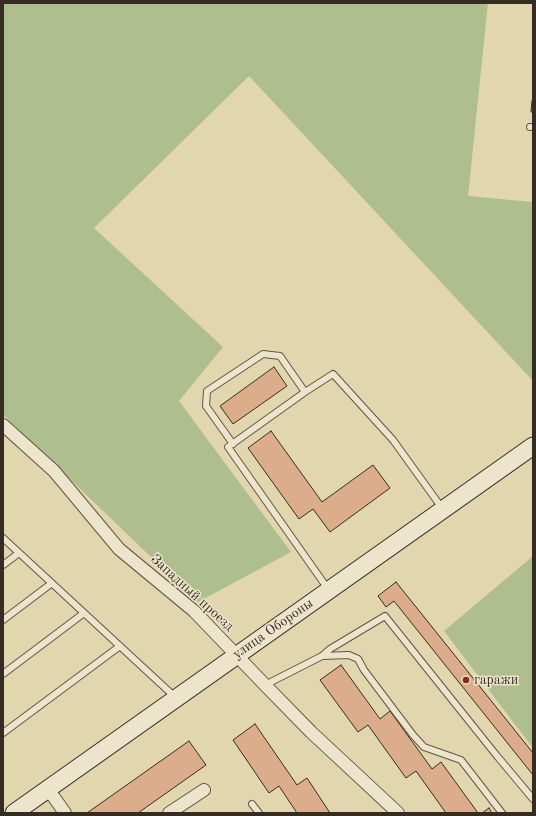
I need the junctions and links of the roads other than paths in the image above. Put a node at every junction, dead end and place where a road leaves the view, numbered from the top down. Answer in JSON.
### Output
{"nodes":[{"id":1,"x":305,"y":392,"type":"junction"},
{"id":2,"x":3,"y":425,"type":"edge"},
{"id":3,"x":233,"y":444,"type":"junction"},
{"id":4,"x":533,"y":446,"type":"edge"},
{"id":5,"x":444,"y":510,"type":"junction"},
{"id":6,"x":3,"y":538,"type":"edge"},
{"id":7,"x":19,"y":553,"type":"junction"},
{"id":8,"x":3,"y":565,"type":"edge"},
{"id":9,"x":52,"y":583,"type":"junction"},
{"id":10,"x":329,"y":590,"type":"junction"},
{"id":11,"x":84,"y":613,"type":"junction"},
{"id":12,"x":3,"y":620,"type":"edge"},
{"id":13,"x":120,"y":646,"type":"junction"},
{"id":14,"x":236,"y":655,"type":"junction"},
{"id":15,"x":322,"y":656,"type":"junction"},
{"id":16,"x":3,"y":674,"type":"edge"},
{"id":17,"x":265,"y":685,"type":"junction"},
{"id":18,"x":176,"y":698,"type":"junction"},
{"id":19,"x":3,"y":733,"type":"edge"},
{"id":20,"x":48,"y":789,"type":"junction"},
{"id":21,"x":204,"y":790,"type":"dead end"},
{"id":22,"x":533,"y":799,"type":"edge"},
{"id":23,"x":252,"y":804,"type":"dead end"},
{"id":24,"x":14,"y":813,"type":"edge"},
{"id":25,"x":65,"y":813,"type":"edge"},
{"id":26,"x":169,"y":813,"type":"edge"},
{"id":27,"x":259,"y":813,"type":"edge"},
{"id":28,"x":398,"y":813,"type":"edge"},
{"id":29,"x":502,"y":813,"type":"edge"}],
"edges":[{"from":1,"to":3,"type":"lane"},
{"from":1,"to":3,"type":"lane"},
{"from":1,"to":5,"type":"lane"},
{"from":2,"to":14,"type":"street","name":"Западный проезд"},
{"from":3,"to":10,"type":"lane"},
{"from":4,"to":5,"type":"street","name":"улица Обороны"},
{"from":5,"to":10,"type":"street","name":"улица Обороны"},
{"from":6,"to":7,"type":"lane"},
{"from":7,"to":8,"type":"lane"},
{"from":7,"to":9,"type":"lane"},
{"from":9,"to":11,"type":"lane"},
{"from":9,"to":12,"type":"lane"},
{"from":10,"to":14,"type":"street","name":"улица Обороны"},
{"from":11,"to":13,"type":"lane"},
{"from":11,"to":16,"type":"lane"},
{"from":13,"to":18,"type":"lane"},
{"from":13,"to":19,"type":"lane"},
{"from":14,"to":17,"type":"street","name":"Западный проезд"},
{"from":14,"to":18,"type":"street","name":"улица Обороны"},
{"from":15,"to":17,"type":"lane"},
{"from":15,"to":22,"type":"lane"},
{"from":15,"to":29,"type":"lane"},
{"from":17,"to":28,"type":"street","name":"Западный проезд"},
{"from":18,"to":20,"type":"street","name":"улица Обороны"},
{"from":20,"to":24,"type":"street","name":"улица Обороны"},
{"from":20,"to":25,"type":"street"},
{"from":21,"to":26,"type":"street"},
{"from":23,"to":27,"type":"lane"}]}
